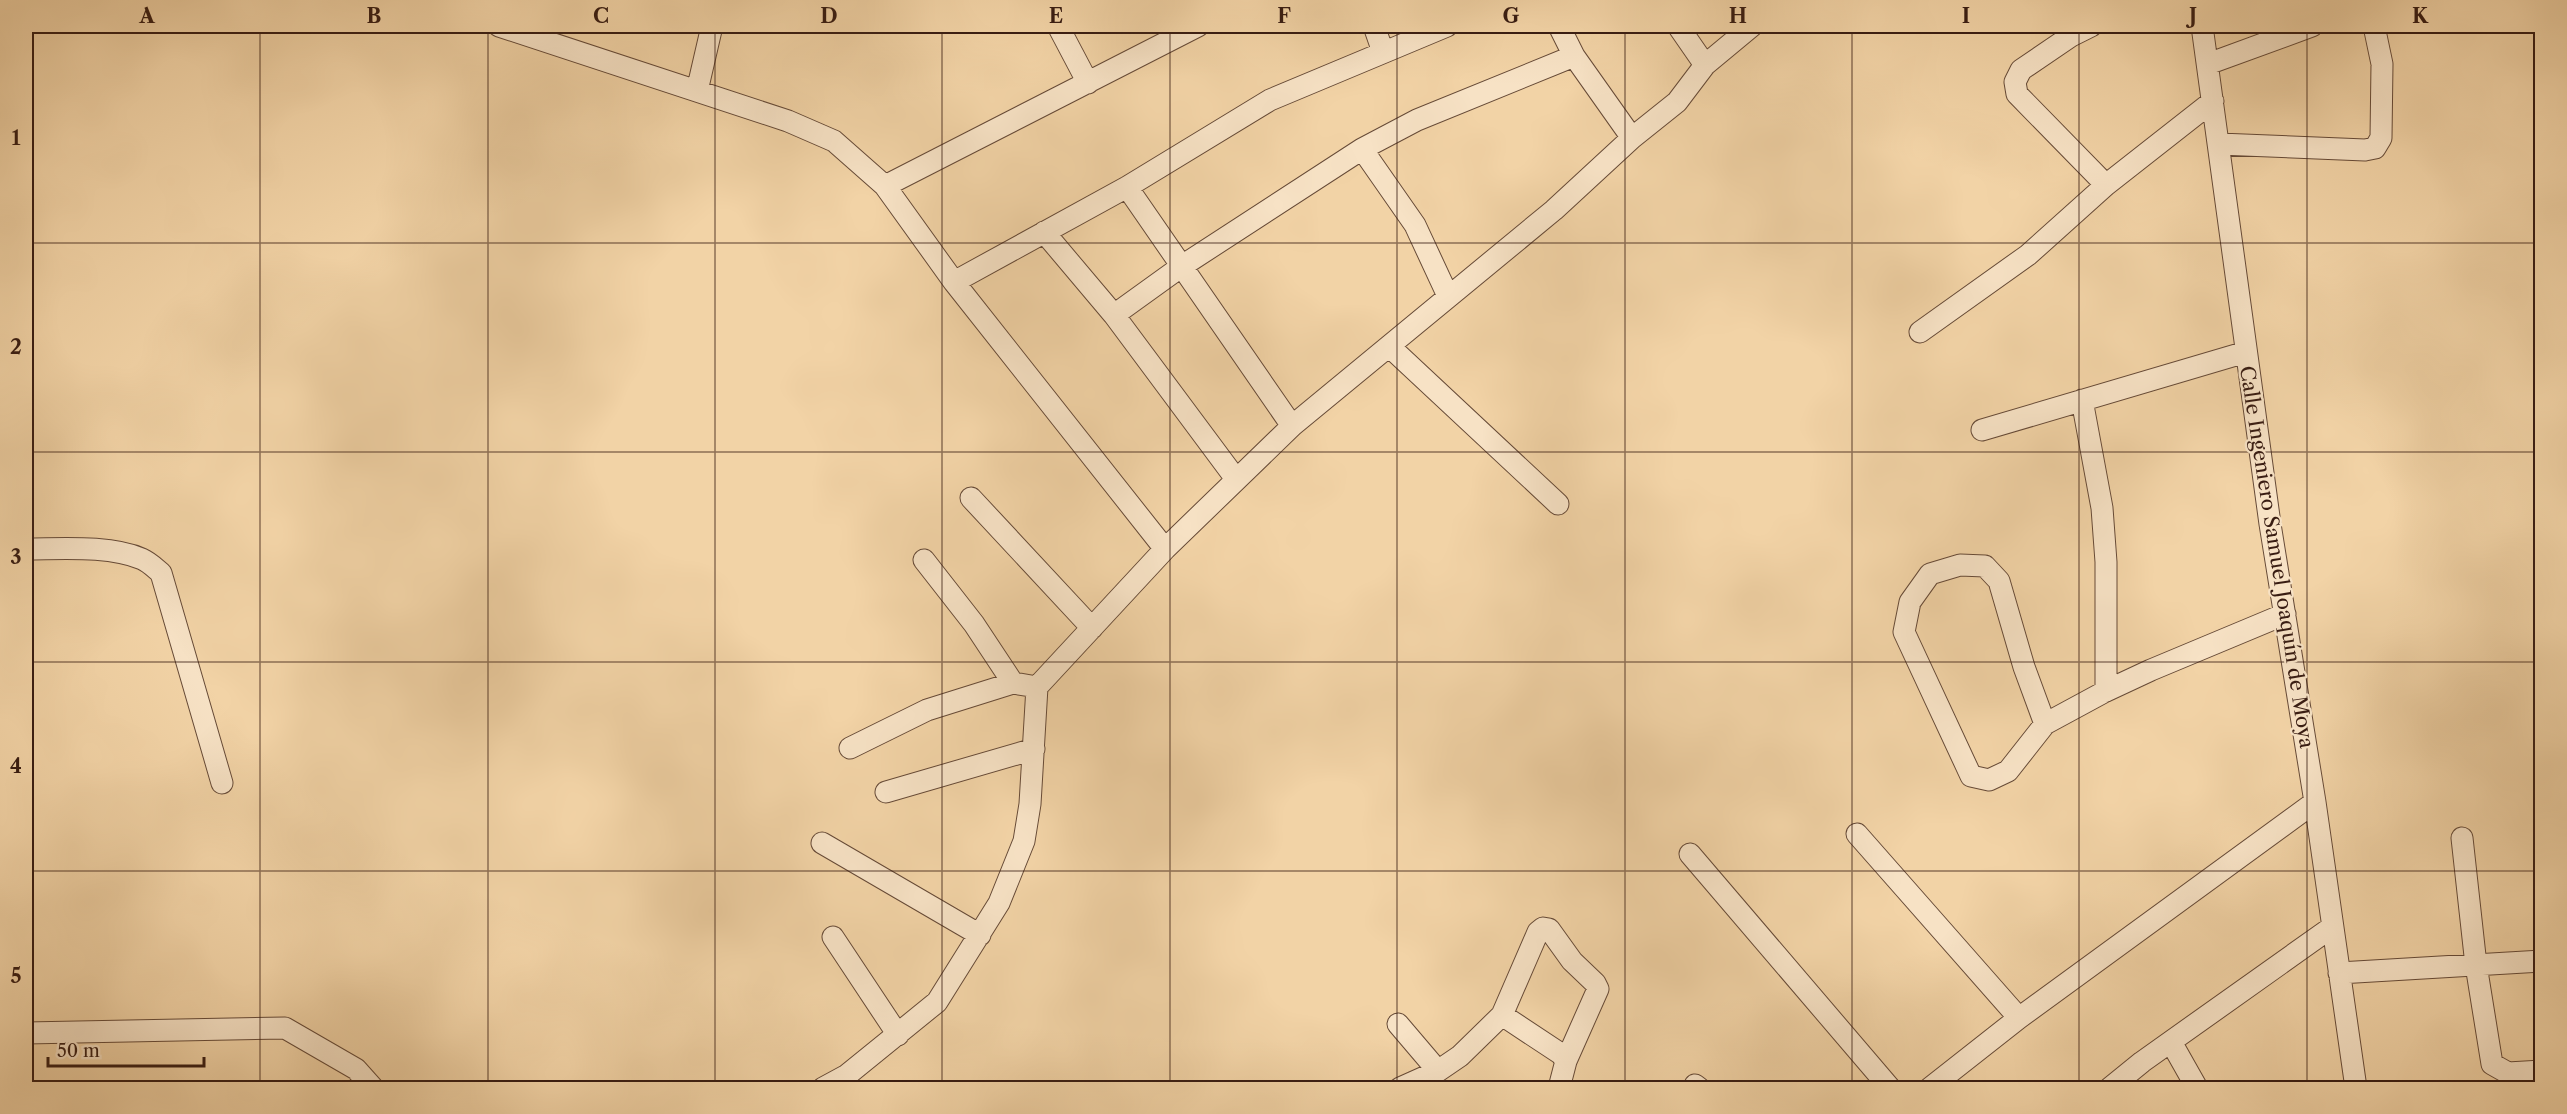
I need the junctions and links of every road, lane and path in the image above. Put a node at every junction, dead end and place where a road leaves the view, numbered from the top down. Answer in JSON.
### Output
{"nodes":[{"id":1,"x":499,"y":26,"type":"edge"},
{"id":2,"x":712,"y":26,"type":"edge"},
{"id":3,"x":1058,"y":26,"type":"edge"},
{"id":4,"x":1198,"y":26,"type":"edge"},
{"id":5,"x":1374,"y":26,"type":"edge"},
{"id":6,"x":1448,"y":26,"type":"edge"},
{"id":7,"x":1559,"y":26,"type":"edge"},
{"id":8,"x":1678,"y":26,"type":"edge"},
{"id":9,"x":1752,"y":26,"type":"edge"},
{"id":10,"x":2091,"y":26,"type":"edge"},
{"id":11,"x":2202,"y":26,"type":"edge"},
{"id":12,"x":2312,"y":26,"type":"edge"},
{"id":13,"x":2374,"y":26,"type":"edge"},
{"id":14,"x":2069,"y":31,"type":"edge"},
{"id":15,"x":561,"y":35,"type":"edge"},
{"id":16,"x":1383,"y":52,"type":"junction"},
{"id":17,"x":1574,"y":56,"type":"junction"},
{"id":18,"x":1705,"y":64,"type":"junction"},
{"id":19,"x":2208,"y":64,"type":"junction"},
{"id":20,"x":1088,"y":83,"type":"junction"},
{"id":21,"x":697,"y":92,"type":"junction"},
{"id":22,"x":2213,"y":101,"type":"junction"},
{"id":23,"x":1632,"y":138,"type":"junction"},
{"id":24,"x":2219,"y":144,"type":"junction"},
{"id":25,"x":1362,"y":149,"type":"junction"},
{"id":26,"x":2106,"y":185,"type":"junction"},
{"id":27,"x":885,"y":186,"type":"junction"},
{"id":28,"x":1127,"y":187,"type":"junction"},
{"id":29,"x":1044,"y":232,"type":"junction"},
{"id":30,"x":1182,"y":266,"type":"junction"},
{"id":31,"x":954,"y":282,"type":"junction"},
{"id":32,"x":1448,"y":296,"type":"junction"},
{"id":33,"x":1114,"y":315,"type":"junction"},
{"id":34,"x":1920,"y":332,"type":"dead end"},
{"id":35,"x":1390,"y":347,"type":"junction"},
{"id":36,"x":2246,"y":352,"type":"junction"},
{"id":37,"x":2082,"y":400,"type":"junction"},
{"id":38,"x":1292,"y":426,"type":"junction"},
{"id":39,"x":1982,"y":430,"type":"dead end"},
{"id":40,"x":1236,"y":479,"type":"junction"},
{"id":41,"x":971,"y":498,"type":"dead end"},
{"id":42,"x":1558,"y":504,"type":"dead end"},
{"id":43,"x":26,"y":549,"type":"edge"},
{"id":44,"x":1165,"y":549,"type":"junction"},
{"id":45,"x":924,"y":560,"type":"dead end"},
{"id":46,"x":2285,"y":614,"type":"junction"},
{"id":47,"x":1092,"y":628,"type":"junction"},
{"id":48,"x":1013,"y":683,"type":"junction"},
{"id":49,"x":1037,"y":687,"type":"junction"},
{"id":50,"x":2106,"y":691,"type":"junction"},
{"id":51,"x":2045,"y":724,"type":"junction"},
{"id":52,"x":850,"y":748,"type":"dead end"},
{"id":53,"x":1034,"y":749,"type":"junction"},
{"id":54,"x":222,"y":783,"type":"dead end"},
{"id":55,"x":886,"y":792,"type":"dead end"},
{"id":56,"x":2315,"y":802,"type":"junction"},
{"id":57,"x":1857,"y":834,"type":"dead end"},
{"id":58,"x":2462,"y":838,"type":"dead end"},
{"id":59,"x":822,"y":843,"type":"dead end"},
{"id":60,"x":1690,"y":854,"type":"dead end"},
{"id":61,"x":2332,"y":927,"type":"junction"},
{"id":62,"x":980,"y":935,"type":"junction"},
{"id":63,"x":833,"y":937,"type":"dead end"},
{"id":64,"x":2541,"y":961,"type":"edge"},
{"id":65,"x":2476,"y":965,"type":"junction"},
{"id":66,"x":2338,"y":974,"type":"junction"},
{"id":67,"x":1502,"y":1015,"type":"junction"},
{"id":68,"x":2019,"y":1018,"type":"junction"},
{"id":69,"x":1398,"y":1024,"type":"dead end"},
{"id":70,"x":26,"y":1033,"type":"edge"},
{"id":71,"x":898,"y":1035,"type":"junction"},
{"id":72,"x":2171,"y":1042,"type":"junction"},
{"id":73,"x":1566,"y":1062,"type":"junction"},
{"id":74,"x":1438,"y":1071,"type":"junction"},
{"id":75,"x":2541,"y":1071,"type":"edge"},
{"id":76,"x":373,"y":1089,"type":"edge"},
{"id":77,"x":823,"y":1089,"type":"edge"},
{"id":78,"x":1400,"y":1089,"type":"edge"},
{"id":79,"x":1559,"y":1089,"type":"edge"},
{"id":80,"x":1890,"y":1089,"type":"edge"},
{"id":81,"x":1930,"y":1089,"type":"edge"},
{"id":82,"x":2110,"y":1089,"type":"edge"},
{"id":83,"x":2197,"y":1089,"type":"edge"},
{"id":84,"x":2356,"y":1089,"type":"edge"}],
"edges":[{"from":1,"to":15,"type":"street"},
{"from":2,"to":21,"type":"street"},
{"from":3,"to":20,"type":"street"},
{"from":4,"to":20,"type":"street"},
{"from":5,"to":16,"type":"street"},
{"from":6,"to":16,"type":"street"},
{"from":7,"to":17,"type":"street"},
{"from":8,"to":18,"type":"street"},
{"from":9,"to":18,"type":"street"},
{"from":10,"to":14,"type":"street"},
{"from":11,"to":19,"type":"street","name":"Calle Ingeniero Samuel Joaquín de Moya"},
{"from":12,"to":19,"type":"street"},
{"from":13,"to":24,"type":"street"},
{"from":14,"to":26,"type":"street"},
{"from":15,"to":21,"type":"street"},
{"from":16,"to":28,"type":"street"},
{"from":17,"to":23,"type":"street"},
{"from":17,"to":25,"type":"street"},
{"from":18,"to":23,"type":"street"},
{"from":19,"to":22,"type":"street","name":"Calle Ingeniero Samuel Joaquín de Moya"},
{"from":20,"to":27,"type":"street"},
{"from":21,"to":27,"type":"street"},
{"from":22,"to":24,"type":"street","name":"Calle Ingeniero Samuel Joaquín de Moya"},
{"from":22,"to":26,"type":"street"},
{"from":23,"to":32,"type":"street"},
{"from":24,"to":36,"type":"street","name":"Calle Ingeniero Samuel Joaquín de Moya"},
{"from":25,"to":30,"type":"street"},
{"from":25,"to":32,"type":"street"},
{"from":26,"to":34,"type":"street"},
{"from":27,"to":31,"type":"street"},
{"from":28,"to":29,"type":"street"},
{"from":28,"to":30,"type":"street"},
{"from":29,"to":31,"type":"street"},
{"from":29,"to":33,"type":"street"},
{"from":30,"to":33,"type":"street"},
{"from":30,"to":38,"type":"street"},
{"from":31,"to":44,"type":"street"},
{"from":32,"to":35,"type":"street"},
{"from":33,"to":40,"type":"street"},
{"from":35,"to":38,"type":"street"},
{"from":35,"to":42,"type":"street"},
{"from":36,"to":37,"type":"street"},
{"from":36,"to":46,"type":"street","name":"Calle Ingeniero Samuel Joaquín de Moya"},
{"from":37,"to":39,"type":"street"},
{"from":37,"to":50,"type":"street"},
{"from":38,"to":40,"type":"street"},
{"from":40,"to":44,"type":"street"},
{"from":41,"to":47,"type":"street"},
{"from":43,"to":54,"type":"street"},
{"from":44,"to":47,"type":"street"},
{"from":45,"to":48,"type":"street"},
{"from":46,"to":50,"type":"street"},
{"from":46,"to":56,"type":"street","name":"Calle Ingeniero Samuel Joaquín de Moya"},
{"from":47,"to":49,"type":"street"},
{"from":48,"to":49,"type":"street"},
{"from":48,"to":52,"type":"street"},
{"from":49,"to":53,"type":"street"},
{"from":50,"to":51,"type":"street"},
{"from":51,"to":51,"type":"street"},
{"from":53,"to":55,"type":"street"},
{"from":53,"to":62,"type":"street"},
{"from":56,"to":61,"type":"street","name":"Calle Ingeniero Samuel Joaquín de Moya"},
{"from":56,"to":68,"type":"street"},
{"from":57,"to":68,"type":"street"},
{"from":58,"to":65,"type":"street"},
{"from":59,"to":62,"type":"street"},
{"from":60,"to":80,"type":"street"},
{"from":61,"to":66,"type":"street","name":"Calle Ingeniero Samuel Joaquín de Moya"},
{"from":61,"to":72,"type":"street"},
{"from":62,"to":71,"type":"street"},
{"from":63,"to":71,"type":"street"},
{"from":64,"to":65,"type":"street"},
{"from":65,"to":66,"type":"street"},
{"from":65,"to":75,"type":"street"},
{"from":66,"to":84,"type":"street","name":"Calle Ingeniero Samuel Joaquín de Moya"},
{"from":67,"to":73,"type":"street"},
{"from":67,"to":73,"type":"street"},
{"from":67,"to":74,"type":"street"},
{"from":68,"to":81,"type":"street"},
{"from":69,"to":74,"type":"street"},
{"from":70,"to":76,"type":"street"},
{"from":71,"to":77,"type":"street"},
{"from":72,"to":82,"type":"street"},
{"from":72,"to":83,"type":"street"},
{"from":73,"to":79,"type":"street"},
{"from":74,"to":78,"type":"street"}]}
